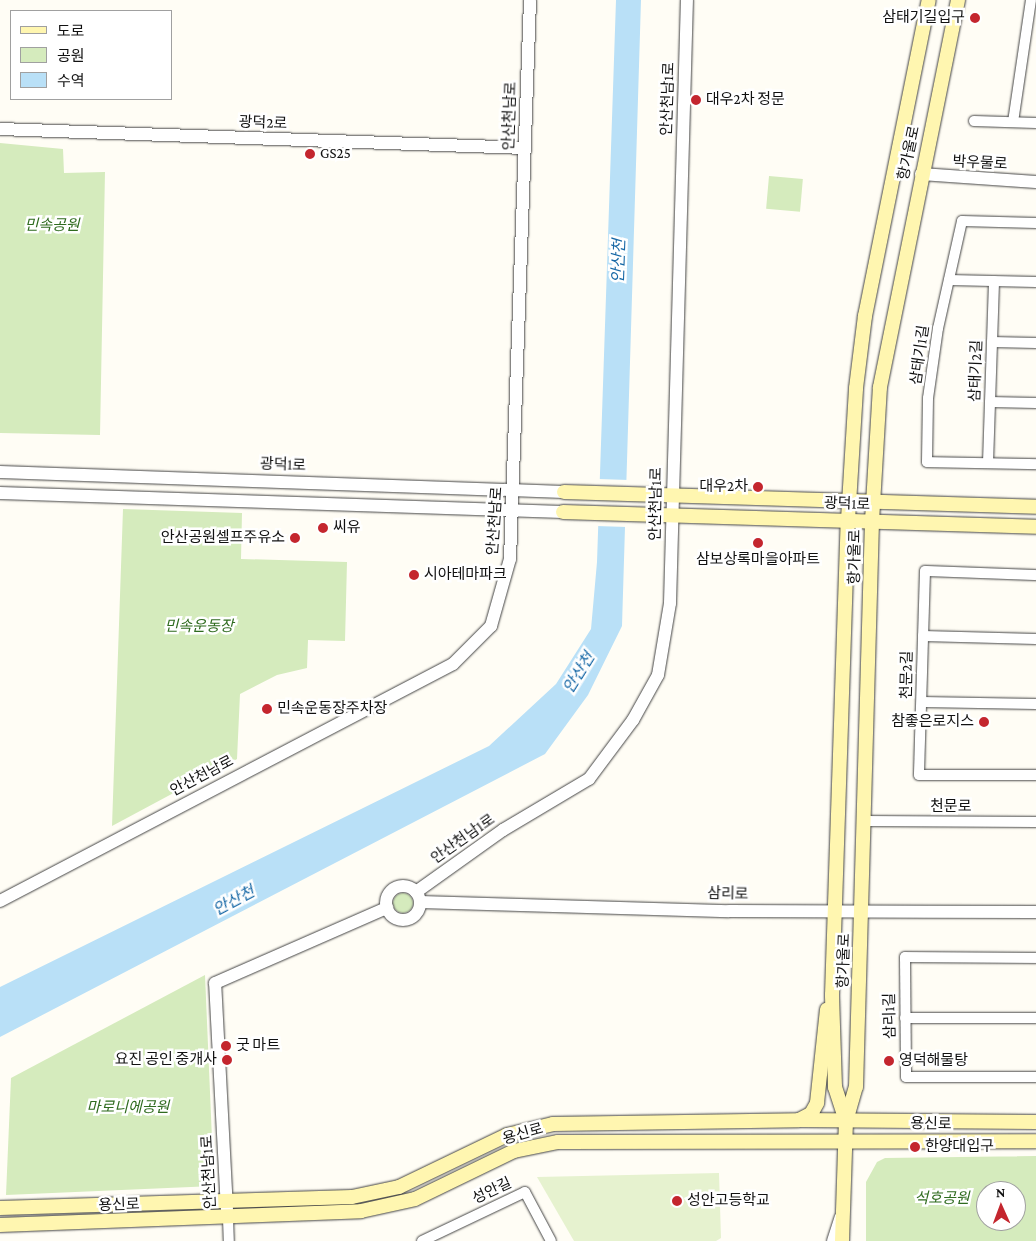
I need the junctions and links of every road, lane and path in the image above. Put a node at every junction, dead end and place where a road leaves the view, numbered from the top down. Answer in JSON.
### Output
{"nodes":[{"id":1,"x":530,"y":0,"type":"edge"},
{"id":2,"x":687,"y":0,"type":"edge"},
{"id":3,"x":929,"y":0,"type":"edge"},
{"id":4,"x":958,"y":0,"type":"edge"},
{"id":5,"x":1031,"y":0,"type":"edge"},
{"id":6,"x":974,"y":120,"type":"dead end"},
{"id":7,"x":1013,"y":122,"type":"junction"},
{"id":8,"x":1036,"y":123,"type":"edge"},
{"id":9,"x":0,"y":129,"type":"edge"},
{"id":10,"x":525,"y":148,"type":"junction"},
{"id":11,"x":921,"y":174,"type":"junction"},
{"id":12,"x":1036,"y":182,"type":"edge"},
{"id":13,"x":1036,"y":223,"type":"edge"},
{"id":14,"x":949,"y":280,"type":"junction"},
{"id":15,"x":994,"y":281,"type":"junction"},
{"id":16,"x":1036,"y":282,"type":"edge"},
{"id":17,"x":992,"y":342,"type":"junction"},
{"id":18,"x":1036,"y":343,"type":"edge"},
{"id":19,"x":990,"y":402,"type":"junction"},
{"id":20,"x":1036,"y":403,"type":"edge"},
{"id":21,"x":988,"y":463,"type":"junction"},
{"id":22,"x":1036,"y":464,"type":"edge"},
{"id":23,"x":0,"y":472,"type":"edge"},
{"id":24,"x":514,"y":488,"type":"junction"},
{"id":25,"x":564,"y":492,"type":"joint"},
{"id":26,"x":0,"y":493,"type":"edge"},
{"id":27,"x":673,"y":495,"type":"junction"},
{"id":28,"x":850,"y":500,"type":"junction"},
{"id":29,"x":873,"y":502,"type":"junction"},
{"id":30,"x":1036,"y":507,"type":"edge"},
{"id":31,"x":513,"y":510,"type":"junction"},
{"id":32,"x":563,"y":512,"type":"joint"},
{"id":33,"x":672,"y":515,"type":"junction"},
{"id":34,"x":848,"y":520,"type":"junction"},
{"id":35,"x":872,"y":521,"type":"junction"},
{"id":36,"x":1036,"y":528,"type":"edge"},
{"id":37,"x":1036,"y":575,"type":"edge"},
{"id":38,"x":923,"y":636,"type":"junction"},
{"id":39,"x":1036,"y":639,"type":"edge"},
{"id":40,"x":922,"y":702,"type":"junction"},
{"id":41,"x":1036,"y":704,"type":"edge"},
{"id":42,"x":1036,"y":775,"type":"edge"},
{"id":43,"x":865,"y":821,"type":"junction"},
{"id":44,"x":1036,"y":822,"type":"edge"},
{"id":45,"x":418,"y":897,"type":"junction"},
{"id":46,"x":0,"y":900,"type":"edge"},
{"id":47,"x":387,"y":908,"type":"junction"},
{"id":48,"x":835,"y":910,"type":"junction"},
{"id":49,"x":862,"y":912,"type":"junction"},
{"id":50,"x":1036,"y":912,"type":"edge"},
{"id":51,"x":1036,"y":958,"type":"edge"},
{"id":52,"x":832,"y":995,"type":"junction"},
{"id":53,"x":905,"y":1018,"type":"junction"},
{"id":54,"x":1036,"y":1018,"type":"edge"},
{"id":55,"x":1036,"y":1077,"type":"edge"},
{"id":56,"x":798,"y":1120,"type":"junction"},
{"id":57,"x":846,"y":1121,"type":"junction"},
{"id":58,"x":1036,"y":1122,"type":"edge"},
{"id":59,"x":845,"y":1140,"type":"junction"},
{"id":60,"x":1036,"y":1142,"type":"edge"},
{"id":61,"x":227,"y":1200,"type":"junction"},
{"id":62,"x":0,"y":1208,"type":"edge"},
{"id":63,"x":842,"y":1215,"type":"junction"},
{"id":64,"x":228,"y":1218,"type":"junction"},
{"id":65,"x":0,"y":1225,"type":"edge"},
{"id":66,"x":229,"y":1241,"type":"edge"},
{"id":67,"x":422,"y":1241,"type":"edge"},
{"id":68,"x":551,"y":1241,"type":"edge"},
{"id":69,"x":833,"y":1241,"type":"edge"},
{"id":70,"x":842,"y":1241,"type":"edge"}],
"edges":[{"from":1,"to":10,"type":"street","name":"안산천남로"},
{"from":2,"to":27,"type":"street","name":"안산천남1로"},
{"from":3,"to":28,"type":"main road","name":"항가울로"},
{"from":4,"to":11,"type":"main road","name":"항가울로"},
{"from":5,"to":7,"type":"street"},
{"from":6,"to":7,"type":"street"},
{"from":7,"to":8,"type":"street"},
{"from":9,"to":10,"type":"street","name":"광덕2로"},
{"from":10,"to":24,"type":"street","name":"안산천남로"},
{"from":11,"to":12,"type":"street","name":"박우물로"},
{"from":11,"to":29,"type":"main road","name":"항가울로"},
{"from":13,"to":14,"type":"street","name":"삼태기1길"},
{"from":14,"to":15,"type":"street"},
{"from":14,"to":21,"type":"street","name":"삼태기1길"},
{"from":15,"to":16,"type":"street"},
{"from":15,"to":17,"type":"street","name":"삼태기2길"},
{"from":17,"to":18,"type":"street"},
{"from":17,"to":19,"type":"street","name":"삼태기2길"},
{"from":19,"to":20,"type":"street"},
{"from":19,"to":21,"type":"street","name":"삼태기2길"},
{"from":21,"to":22,"type":"street","name":"삼태기1길"},
{"from":23,"to":24,"type":"street","name":"광덕1로"},
{"from":24,"to":25,"type":"street","name":"광덕1로"},
{"from":24,"to":31,"type":"street","name":"안산천남로"},
{"from":25,"to":27,"type":"main road","name":"광덕1로"},
{"from":26,"to":31,"type":"street"},
{"from":27,"to":28,"type":"main road","name":"광덕1로"},
{"from":27,"to":33,"type":"street","name":"안산천남1로"},
{"from":28,"to":29,"type":"main road","name":"광덕1로"},
{"from":28,"to":34,"type":"main road","name":"항가울로"},
{"from":29,"to":30,"type":"main road","name":"광덕1로"},
{"from":29,"to":35,"type":"main road","name":"항가울로"},
{"from":31,"to":32,"type":"street"},
{"from":31,"to":46,"type":"street","name":"안산천남로"},
{"from":32,"to":33,"type":"main road","name":"광덕1로"},
{"from":33,"to":34,"type":"main road","name":"광덕1로"},
{"from":33,"to":45,"type":"street","name":"안산천남1로"},
{"from":34,"to":35,"type":"main road","name":"광덕1로"},
{"from":34,"to":48,"type":"main road","name":"항가울로"},
{"from":35,"to":36,"type":"main road","name":"광덕1로"},
{"from":35,"to":43,"type":"main road","name":"항가울로"},
{"from":37,"to":38,"type":"street","name":"천문2길"},
{"from":38,"to":39,"type":"street"},
{"from":38,"to":40,"type":"street","name":"천문2길"},
{"from":40,"to":41,"type":"street"},
{"from":40,"to":42,"type":"street","name":"천문2길"},
{"from":43,"to":44,"type":"street","name":"천문로"},
{"from":43,"to":49,"type":"main road","name":"항가울로"},
{"from":45,"to":47,"type":"street"},
{"from":45,"to":47,"type":"street"},
{"from":45,"to":48,"type":"street","name":"삼리로"},
{"from":47,"to":61,"type":"street","name":"안산천남1로"},
{"from":48,"to":49,"type":"street","name":"삼리로"},
{"from":48,"to":52,"type":"main road","name":"항가울로"},
{"from":49,"to":50,"type":"street","name":"삼리로"},
{"from":49,"to":57,"type":"main road","name":"항가울로"},
{"from":51,"to":53,"type":"street","name":"삼리1길"},
{"from":52,"to":56,"type":"main road"},
{"from":52,"to":57,"type":"main road","name":"항가울로"},
{"from":53,"to":54,"type":"street"},
{"from":53,"to":55,"type":"street","name":"삼리1길"},
{"from":56,"to":57,"type":"main road","name":"용신로"},
{"from":56,"to":61,"type":"main road","name":"용신로"},
{"from":57,"to":58,"type":"main road","name":"용신로"},
{"from":57,"to":59,"type":"main road","name":"항가울로"},
{"from":59,"to":60,"type":"main road","name":"용신로"},
{"from":59,"to":63,"type":"main road","name":"항가울로"},
{"from":59,"to":64,"type":"main road","name":"용신로"},
{"from":61,"to":62,"type":"main road","name":"용신로"},
{"from":61,"to":64,"type":"street","name":"안산천남1로"},
{"from":63,"to":69,"type":"street"},
{"from":63,"to":70,"type":"main road","name":"항가울로"},
{"from":64,"to":65,"type":"main road","name":"용신로"},
{"from":64,"to":66,"type":"street"},
{"from":67,"to":68,"type":"street","name":"성안길"}]}
